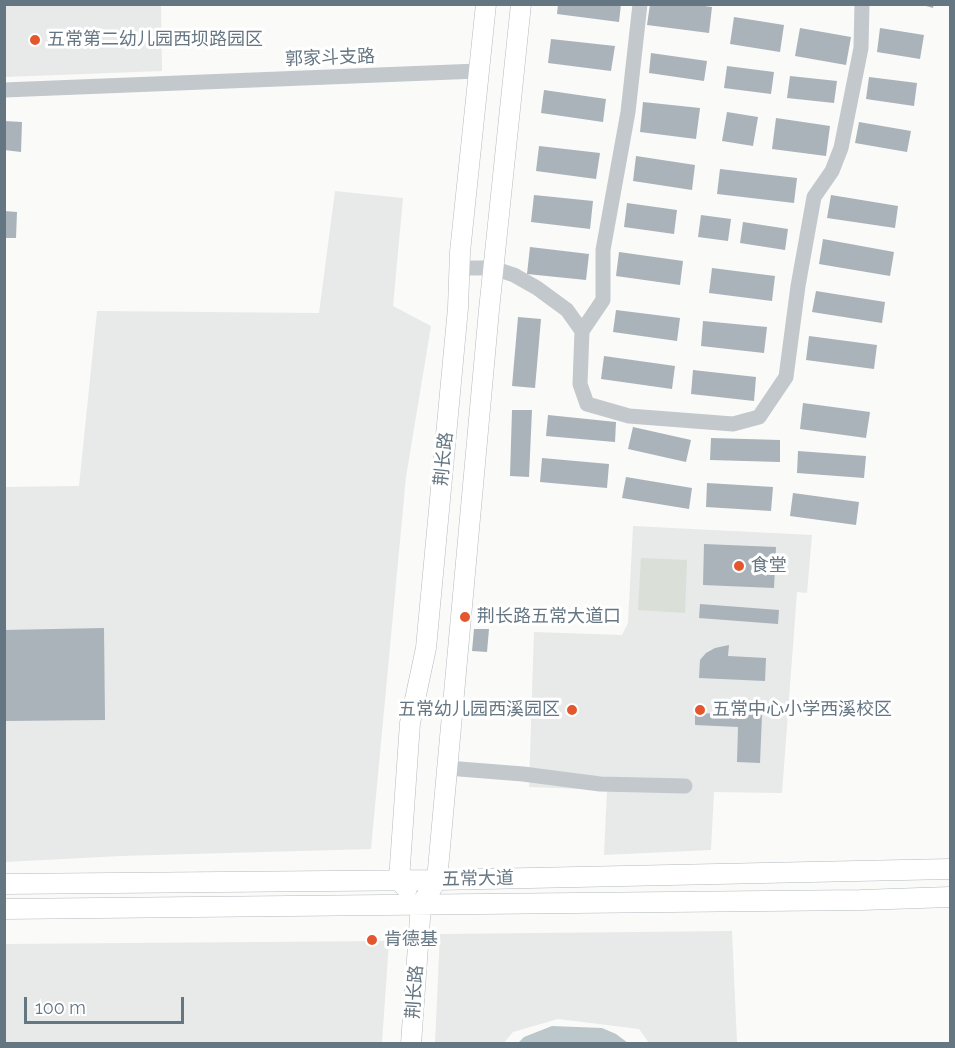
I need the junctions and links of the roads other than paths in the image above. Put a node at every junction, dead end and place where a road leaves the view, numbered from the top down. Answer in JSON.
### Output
{"nodes":[{"id":1,"x":486,"y":4,"type":"edge"},
{"id":2,"x":520,"y":4,"type":"edge"},
{"id":3,"x":640,"y":4,"type":"edge"},
{"id":4,"x":861,"y":4,"type":"edge"},
{"id":5,"x":478,"y":71,"type":"junction"},
{"id":6,"x":4,"y":90,"type":"edge"},
{"id":7,"x":459,"y":268,"type":"junction"},
{"id":8,"x":494,"y":268,"type":"junction"},
{"id":9,"x":582,"y":331,"type":"junction"},
{"id":10,"x":447,"y":768,"type":"junction"},
{"id":11,"x":685,"y":786,"type":"dead end"},
{"id":12,"x":951,"y":869,"type":"edge"},
{"id":13,"x":399,"y":880,"type":"junction"},
{"id":14,"x":437,"y":880,"type":"junction"},
{"id":15,"x":4,"y":884,"type":"edge"},
{"id":16,"x":951,"y":897,"type":"edge"},
{"id":17,"x":422,"y":904,"type":"junction"},
{"id":18,"x":4,"y":909,"type":"edge"},
{"id":19,"x":411,"y":1044,"type":"edge"}],
"edges":[{"from":1,"to":5,"type":"main road","name":"荆长路"},
{"from":2,"to":8,"type":"main road","name":"荆长路"},
{"from":3,"to":9,"type":"street"},
{"from":4,"to":9,"type":"street"},
{"from":5,"to":6,"type":"street","name":"郭家斗支路"},
{"from":5,"to":7,"type":"main road","name":"荆长路"},
{"from":7,"to":8,"type":"street"},
{"from":7,"to":13,"type":"main road","name":"荆长路"},
{"from":8,"to":9,"type":"street"},
{"from":8,"to":10,"type":"main road","name":"荆长路"},
{"from":10,"to":11,"type":"street"},
{"from":10,"to":14,"type":"main road","name":"荆长路"},
{"from":12,"to":14,"type":"main road","name":"五常大道"},
{"from":13,"to":14,"type":"main road","name":"五常大道"},
{"from":13,"to":15,"type":"main road","name":"五常大道"},
{"from":13,"to":17,"type":"main road"},
{"from":14,"to":17,"type":"main road","name":"荆长路"},
{"from":16,"to":17,"type":"main road","name":"五常大道"},
{"from":17,"to":18,"type":"main road","name":"五常大道"},
{"from":17,"to":19,"type":"main road","name":"荆长路"}]}
